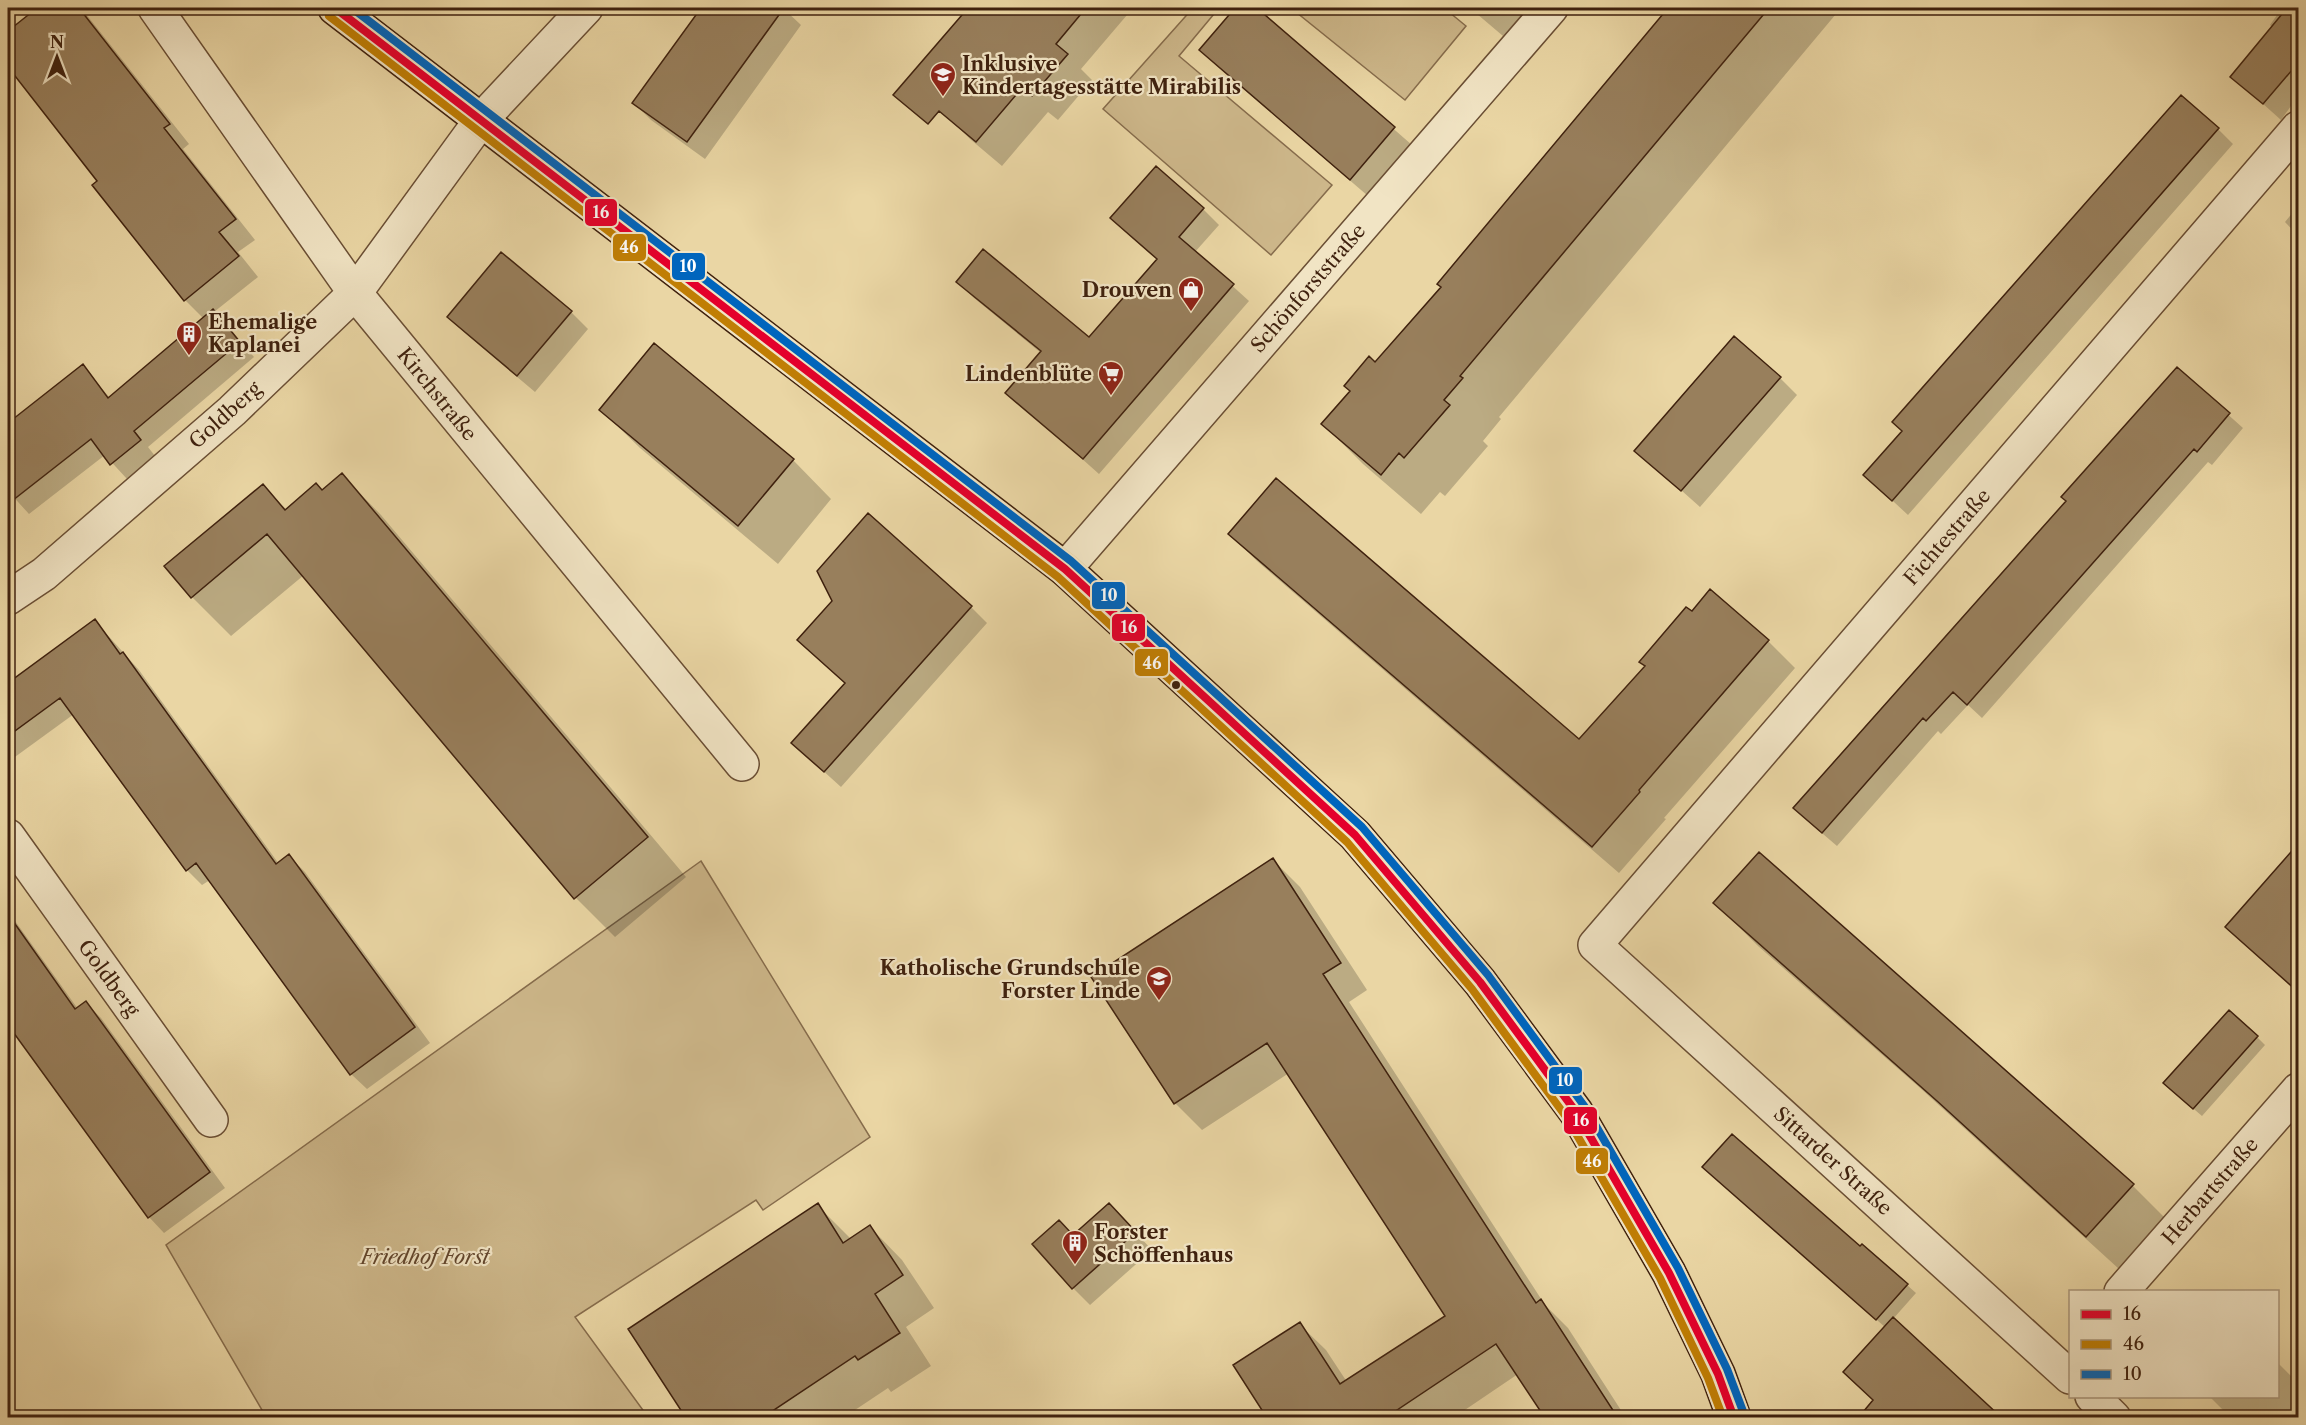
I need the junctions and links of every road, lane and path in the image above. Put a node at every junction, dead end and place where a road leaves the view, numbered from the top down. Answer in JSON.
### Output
{"nodes":[{"id":1,"x":155,"y":8,"type":"edge"},
{"id":2,"x":335,"y":8,"type":"edge"},
{"id":3,"x":586,"y":8,"type":"edge"},
{"id":4,"x":1551,"y":8,"type":"edge"},
{"id":5,"x":481,"y":120,"type":"junction"},
{"id":6,"x":2298,"y":128,"type":"edge"},
{"id":7,"x":355,"y":293,"type":"junction"},
{"id":8,"x":1065,"y":569,"type":"junction"},
{"id":9,"x":8,"y":597,"type":"edge"},
{"id":10,"x":741,"y":764,"type":"dead end"},
{"id":11,"x":8,"y":836,"type":"edge"},
{"id":12,"x":1595,"y":945,"type":"joint"},
{"id":13,"x":2298,"y":1090,"type":"edge"},
{"id":14,"x":211,"y":1120,"type":"dead end"},
{"id":15,"x":2123,"y":1290,"type":"edge"},
{"id":16,"x":2066,"y":1363,"type":"edge"},
{"id":17,"x":2094,"y":1398,"type":"edge"},
{"id":18,"x":1734,"y":1418,"type":"edge"},
{"id":19,"x":2114,"y":1418,"type":"edge"}],
"edges":[{"from":1,"to":7,"type":"street","name":"Kirchstraße"},
{"from":2,"to":5,"type":"main road"},
{"from":3,"to":5,"type":"street","name":"Goldberg"},
{"from":4,"to":8,"type":"street","name":"Schönforststraße"},
{"from":5,"to":7,"type":"street","name":"Goldberg"},
{"from":5,"to":8,"type":"main road"},
{"from":6,"to":12,"type":"street","name":"Fichtestraße"},
{"from":7,"to":9,"type":"street","name":"Goldberg"},
{"from":7,"to":10,"type":"street","name":"Kirchstraße"},
{"from":8,"to":18,"type":"main road"},
{"from":11,"to":14,"type":"street","name":"Goldberg"},
{"from":12,"to":16,"type":"street","name":"Sittarder Straße"},
{"from":13,"to":15,"type":"street","name":"Herbartstraße"},
{"from":17,"to":19,"type":"street"}]}
